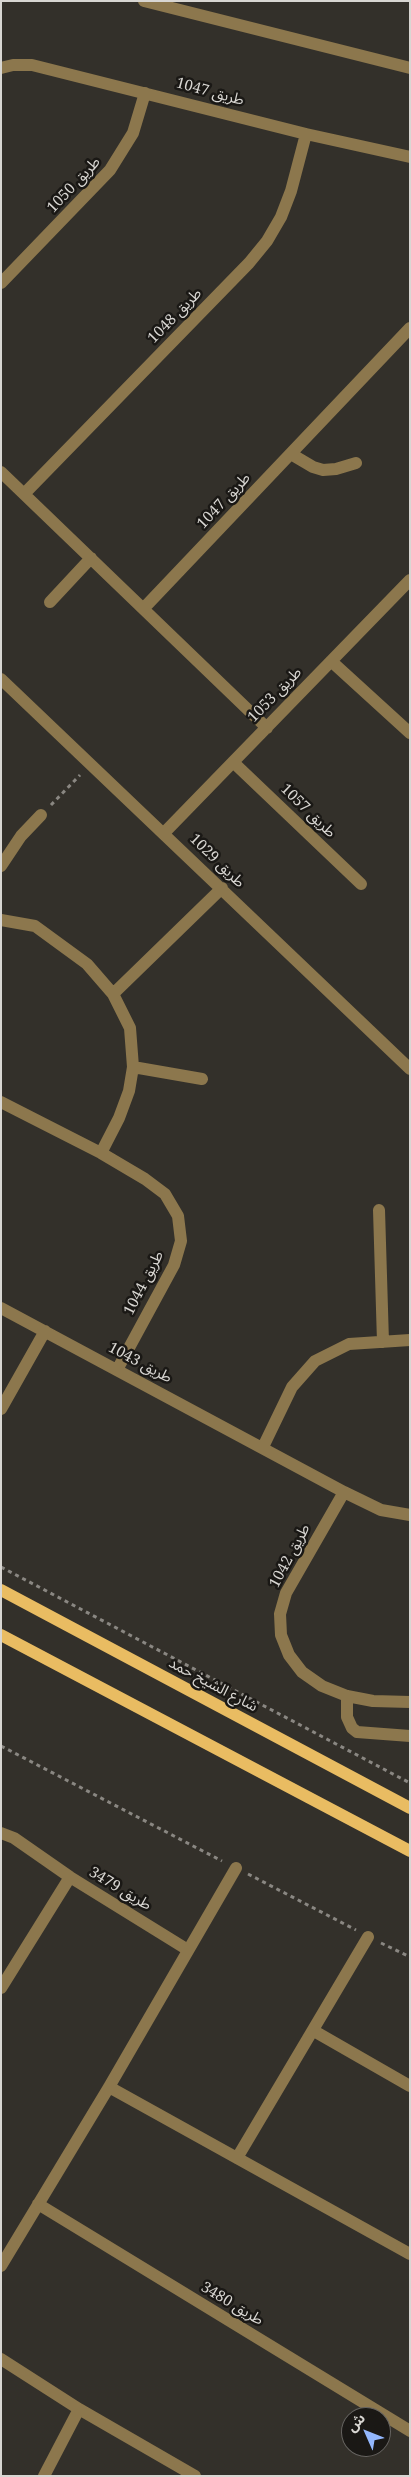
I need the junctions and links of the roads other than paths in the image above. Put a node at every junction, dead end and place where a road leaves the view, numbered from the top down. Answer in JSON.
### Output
{"nodes":[{"id":1,"x":144,"y":1,"type":"edge"},
{"id":2,"x":1,"y":68,"type":"edge"},
{"id":3,"x":410,"y":68,"type":"edge"},
{"id":4,"x":145,"y":92,"type":"junction"},
{"id":5,"x":306,"y":134,"type":"junction"},
{"id":6,"x":410,"y":158,"type":"edge"},
{"id":7,"x":1,"y":283,"type":"edge"},
{"id":8,"x":410,"y":328,"type":"edge"},
{"id":9,"x":291,"y":454,"type":"junction"},
{"id":10,"x":356,"y":463,"type":"dead end"},
{"id":11,"x":1,"y":472,"type":"edge"},
{"id":12,"x":24,"y":494,"type":"junction"},
{"id":13,"x":91,"y":558,"type":"junction"},
{"id":14,"x":410,"y":580,"type":"edge"},
{"id":15,"x":50,"y":602,"type":"dead end"},
{"id":16,"x":144,"y":608,"type":"junction"},
{"id":17,"x":332,"y":661,"type":"junction"},
{"id":18,"x":1,"y":679,"type":"edge"},
{"id":19,"x":266,"y":728,"type":"junction"},
{"id":20,"x":410,"y":733,"type":"edge"},
{"id":21,"x":233,"y":762,"type":"junction"},
{"id":22,"x":41,"y":815,"type":"road end"},
{"id":23,"x":164,"y":833,"type":"junction"},
{"id":24,"x":1,"y":866,"type":"edge"},
{"id":25,"x":361,"y":884,"type":"dead end"},
{"id":26,"x":222,"y":888,"type":"junction"},
{"id":27,"x":1,"y":920,"type":"edge"},
{"id":28,"x":113,"y":994,"type":"junction"},
{"id":29,"x":133,"y":1067,"type":"junction"},
{"id":30,"x":410,"y":1068,"type":"edge"},
{"id":31,"x":202,"y":1080,"type":"dead end"},
{"id":32,"x":1,"y":1102,"type":"edge"},
{"id":33,"x":102,"y":1153,"type":"junction"},
{"id":34,"x":378,"y":1210,"type":"dead end"},
{"id":35,"x":1,"y":1308,"type":"edge"},
{"id":36,"x":45,"y":1331,"type":"junction"},
{"id":37,"x":410,"y":1340,"type":"edge"},
{"id":38,"x":383,"y":1342,"type":"junction"},
{"id":39,"x":117,"y":1370,"type":"junction"},
{"id":40,"x":1,"y":1409,"type":"edge"},
{"id":41,"x":263,"y":1447,"type":"junction"},
{"id":42,"x":344,"y":1492,"type":"junction"},
{"id":43,"x":410,"y":1515,"type":"edge"},
{"id":44,"x":1,"y":1590,"type":"edge"},
{"id":45,"x":1,"y":1635,"type":"edge"},
{"id":46,"x":347,"y":1696,"type":"junction"},
{"id":47,"x":410,"y":1702,"type":"edge"},
{"id":48,"x":410,"y":1736,"type":"edge"},
{"id":49,"x":410,"y":1808,"type":"edge"},
{"id":50,"x":1,"y":1832,"type":"edge"},
{"id":51,"x":410,"y":1851,"type":"edge"},
{"id":52,"x":236,"y":1868,"type":"road end"},
{"id":53,"x":70,"y":1877,"type":"junction"},
{"id":54,"x":368,"y":1936,"type":"road end"},
{"id":55,"x":188,"y":1950,"type":"junction"},
{"id":56,"x":1,"y":1988,"type":"edge"},
{"id":57,"x":314,"y":2030,"type":"junction"},
{"id":58,"x":410,"y":2086,"type":"edge"},
{"id":59,"x":109,"y":2087,"type":"junction"},
{"id":60,"x":237,"y":2158,"type":"junction"},
{"id":61,"x":38,"y":2204,"type":"junction"},
{"id":62,"x":410,"y":2254,"type":"edge"},
{"id":63,"x":1,"y":2266,"type":"edge"},
{"id":64,"x":1,"y":2359,"type":"edge"},
{"id":65,"x":79,"y":2409,"type":"junction"},
{"id":66,"x":410,"y":2431,"type":"edge"},
{"id":67,"x":44,"y":2476,"type":"edge"},
{"id":68,"x":195,"y":2476,"type":"edge"}],
"edges":[{"from":1,"to":3,"type":"street"},
{"from":2,"to":4,"type":"street","name":"طريق 1047"},
{"from":4,"to":5,"type":"street","name":"طريق 1047"},
{"from":4,"to":7,"type":"street","name":"طريق 1050"},
{"from":5,"to":6,"type":"street","name":"طريق 1047"},
{"from":5,"to":12,"type":"street","name":"طريق 1048"},
{"from":8,"to":9,"type":"street","name":"طريق 1047"},
{"from":9,"to":10,"type":"street"},
{"from":9,"to":16,"type":"street","name":"طريق 1047"},
{"from":11,"to":12,"type":"street"},
{"from":12,"to":13,"type":"street"},
{"from":13,"to":15,"type":"street"},
{"from":13,"to":16,"type":"street"},
{"from":14,"to":17,"type":"street","name":"طريق 1053"},
{"from":16,"to":19,"type":"street"},
{"from":17,"to":19,"type":"street","name":"طريق 1053"},
{"from":17,"to":20,"type":"street"},
{"from":18,"to":23,"type":"street","name":"طريق 1029"},
{"from":19,"to":21,"type":"street","name":"طريق 1053"},
{"from":21,"to":23,"type":"street","name":"طريق 1053"},
{"from":21,"to":25,"type":"street","name":"طريق 1057"},
{"from":22,"to":24,"type":"street"},
{"from":23,"to":26,"type":"street","name":"طريق 1029"},
{"from":26,"to":28,"type":"street"},
{"from":26,"to":30,"type":"street","name":"طريق 1029"},
{"from":27,"to":28,"type":"street"},
{"from":28,"to":29,"type":"street"},
{"from":29,"to":31,"type":"street"},
{"from":29,"to":33,"type":"street"},
{"from":32,"to":33,"type":"street","name":"طريق 1044"},
{"from":33,"to":39,"type":"street","name":"طريق 1044"},
{"from":34,"to":38,"type":"street"},
{"from":35,"to":36,"type":"street","name":"طريق 1043"},
{"from":36,"to":39,"type":"street","name":"طريق 1043"},
{"from":36,"to":40,"type":"street"},
{"from":37,"to":38,"type":"street"},
{"from":38,"to":41,"type":"street"},
{"from":39,"to":41,"type":"street","name":"طريق 1043"},
{"from":41,"to":42,"type":"street","name":"طريق 1043"},
{"from":42,"to":43,"type":"street","name":"طريق 1043"},
{"from":42,"to":46,"type":"street","name":"طريق 1042"},
{"from":44,"to":49,"type":"main road","name":"شارع الشيخ حمد"},
{"from":45,"to":51,"type":"main road"},
{"from":46,"to":47,"type":"street","name":"طريق 1042"},
{"from":46,"to":48,"type":"street"},
{"from":50,"to":53,"type":"street"},
{"from":52,"to":55,"type":"street"},
{"from":53,"to":55,"type":"street","name":"طريق 3479"},
{"from":53,"to":56,"type":"street","name":"طريق 3479"},
{"from":54,"to":57,"type":"street"},
{"from":55,"to":59,"type":"street"},
{"from":57,"to":58,"type":"street"},
{"from":57,"to":60,"type":"street"},
{"from":59,"to":60,"type":"street"},
{"from":59,"to":61,"type":"street"},
{"from":60,"to":62,"type":"street"},
{"from":61,"to":63,"type":"street"},
{"from":61,"to":66,"type":"street","name":"طريق 3480"},
{"from":64,"to":65,"type":"street"},
{"from":65,"to":67,"type":"street"},
{"from":65,"to":68,"type":"street"}]}
